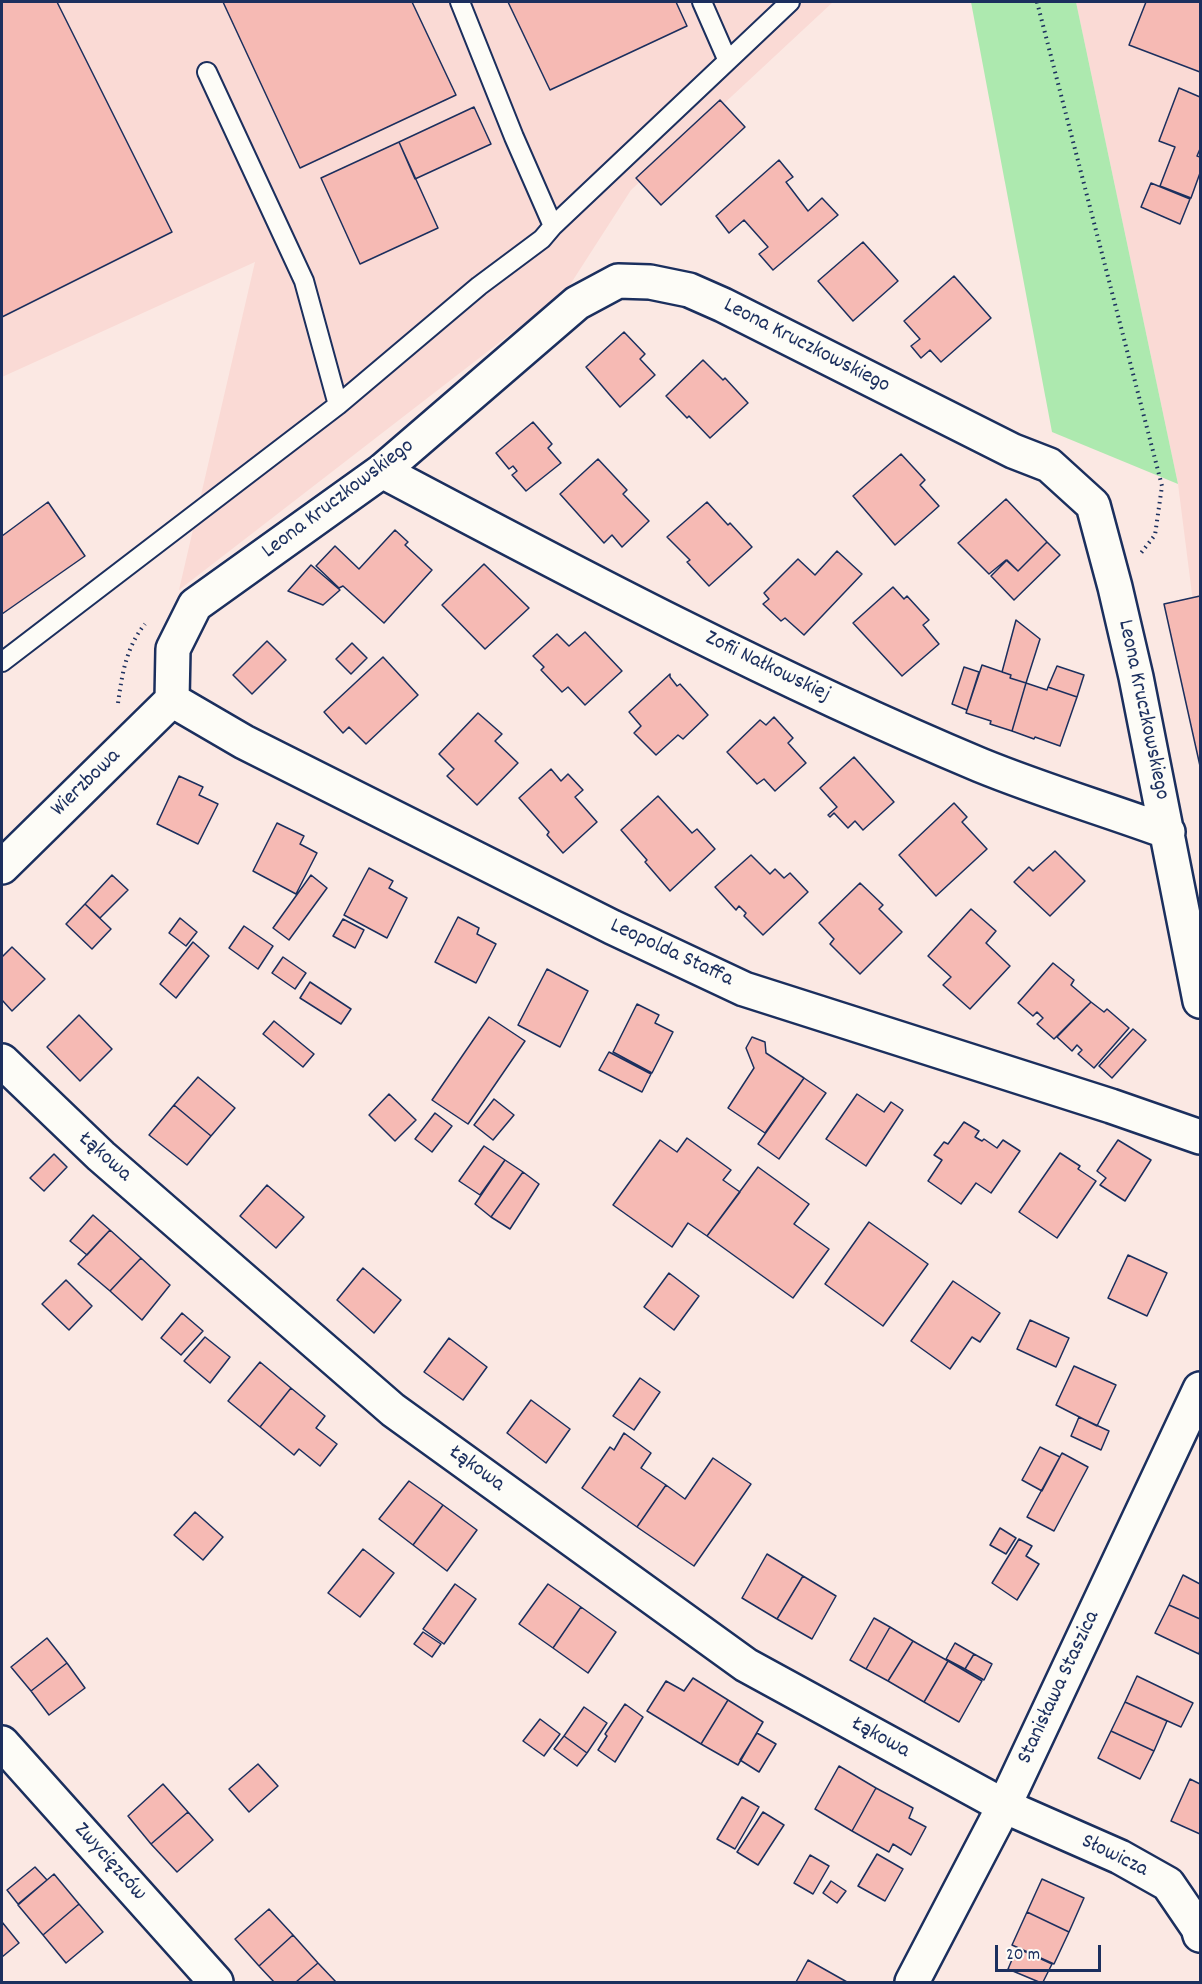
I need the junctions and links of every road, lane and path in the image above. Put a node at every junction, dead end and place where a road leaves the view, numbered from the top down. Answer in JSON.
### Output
{"nodes":[{"id":1,"x":460,"y":2,"type":"edge"},
{"id":2,"x":702,"y":2,"type":"edge"},
{"id":3,"x":790,"y":2,"type":"edge"},
{"id":4,"x":1037,"y":2,"type":"edge"},
{"id":5,"x":727,"y":59,"type":"junction"},
{"id":6,"x":207,"y":72,"type":"dead end"},
{"id":7,"x":552,"y":226,"type":"junction"},
{"id":8,"x":338,"y":405,"type":"junction"},
{"id":9,"x":382,"y":471,"type":"junction"},
{"id":10,"x":1115,"y":587,"type":"junction"},
{"id":11,"x":150,"y":616,"type":"dead end"},
{"id":12,"x":2,"y":662,"type":"edge"},
{"id":13,"x":172,"y":700,"type":"junction"},
{"id":14,"x":118,"y":708,"type":"dead end"},
{"id":15,"x":1168,"y":832,"type":"junction"},
{"id":16,"x":2,"y":867,"type":"edge"},
{"id":17,"x":1200,"y":1001,"type":"edge"},
{"id":18,"x":2,"y":1061,"type":"edge"},
{"id":19,"x":1200,"y":1137,"type":"edge"},
{"id":20,"x":1200,"y":1389,"type":"edge"},
{"id":21,"x":2,"y":1743,"type":"edge"},
{"id":22,"x":1004,"y":1806,"type":"junction"},
{"id":23,"x":1200,"y":1935,"type":"edge"},
{"id":24,"x":216,"y":1983,"type":"edge"},
{"id":25,"x":912,"y":1983,"type":"edge"}],
"edges":[{"from":1,"to":7,"type":"lane"},
{"from":2,"to":5,"type":"lane"},
{"from":3,"to":5,"type":"lane"},
{"from":4,"to":10,"type":"path"},
{"from":5,"to":7,"type":"lane"},
{"from":6,"to":8,"type":"lane"},
{"from":7,"to":8,"type":"lane"},
{"from":8,"to":12,"type":"lane"},
{"from":9,"to":10,"type":"street","name":"Leona Kruczkowskiego"},
{"from":9,"to":13,"type":"street","name":"Leona Kruczkowskiego"},
{"from":9,"to":15,"type":"street","name":"Zofii Nałkowskiej"},
{"from":10,"to":15,"type":"street","name":"Leona Kruczkowskiego"},
{"from":11,"to":14,"type":"path"},
{"from":13,"to":16,"type":"street","name":"Wierzbowa"},
{"from":13,"to":19,"type":"street","name":"Leopolda Staffa"},
{"from":15,"to":17,"type":"street","name":"Leona Kruczkowskiego"},
{"from":18,"to":22,"type":"street","name":"Łąkowa"},
{"from":20,"to":22,"type":"street","name":"Stanisława Staszica"},
{"from":21,"to":24,"type":"street","name":"Zwycięzców"},
{"from":22,"to":23,"type":"street","name":"Słowicza"},
{"from":22,"to":25,"type":"street","name":"Stanisława Staszica"}]}
